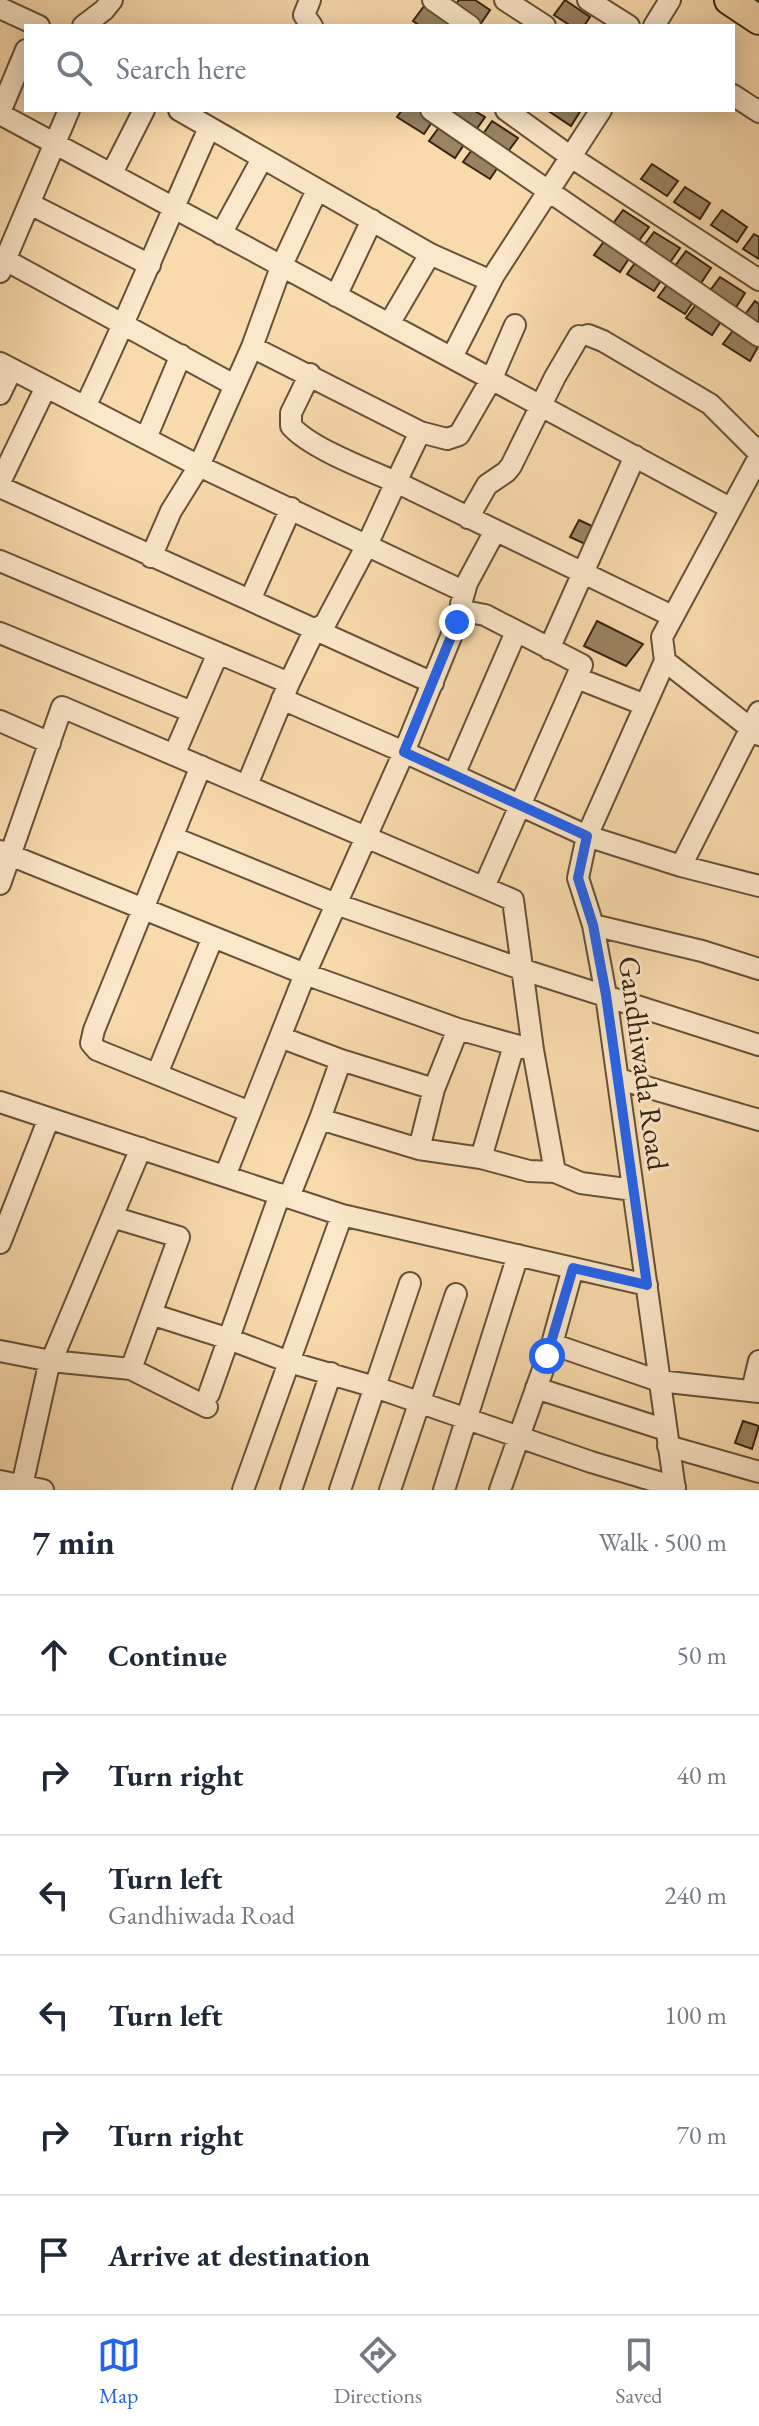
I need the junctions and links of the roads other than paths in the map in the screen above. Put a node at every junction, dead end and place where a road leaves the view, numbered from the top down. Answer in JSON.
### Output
{"nodes":[{"id":1,"x":112,"y":0,"type":"edge"},
{"id":2,"x":310,"y":0,"type":"edge"},
{"id":3,"x":433,"y":0,"type":"edge"},
{"id":4,"x":505,"y":0,"type":"edge"},
{"id":5,"x":588,"y":0,"type":"edge"},
{"id":6,"x":670,"y":0,"type":"edge"},
{"id":7,"x":729,"y":0,"type":"edge"},
{"id":8,"x":753,"y":0,"type":"edge"},
{"id":9,"x":759,"y":4,"type":"edge"},
{"id":10,"x":0,"y":8,"type":"edge"},
{"id":11,"x":759,"y":20,"type":"edge"},
{"id":12,"x":33,"y":24,"type":"edge"},
{"id":13,"x":86,"y":24,"type":"edge"},
{"id":14,"x":311,"y":24,"type":"edge"},
{"id":15,"x":467,"y":24,"type":"edge"},
{"id":16,"x":542,"y":24,"type":"edge"},
{"id":17,"x":626,"y":24,"type":"edge"},
{"id":18,"x":655,"y":24,"type":"edge"},
{"id":19,"x":24,"y":55,"type":"edge"},
{"id":20,"x":735,"y":96,"type":"edge"},
{"id":21,"x":68,"y":112,"type":"edge"},
{"id":22,"x":143,"y":112,"type":"edge"},
{"id":23,"x":182,"y":112,"type":"edge"},
{"id":24,"x":434,"y":112,"type":"edge"},
{"id":25,"x":509,"y":112,"type":"edge"},
{"id":26,"x":596,"y":112,"type":"edge"},
{"id":27,"x":759,"y":112,"type":"edge"},
{"id":28,"x":0,"y":113,"type":"edge"},
{"id":29,"x":209,"y":128,"type":"junction"},
{"id":30,"x":55,"y":143,"type":"junction"},
{"id":31,"x":571,"y":157,"type":"junction"},
{"id":32,"x":262,"y":159,"type":"junction"},
{"id":33,"x":112,"y":173,"type":"junction"},
{"id":34,"x":317,"y":190,"type":"junction"},
{"id":35,"x":548,"y":193,"type":"junction"},
{"id":36,"x":30,"y":204,"type":"junction"},
{"id":37,"x":173,"y":208,"type":"junction"},
{"id":38,"x":372,"y":220,"type":"junction"},
{"id":39,"x":221,"y":234,"type":"junction"},
{"id":40,"x":430,"y":254,"type":"junction"},
{"id":41,"x":2,"y":263,"type":"edge"},
{"id":42,"x":150,"y":265,"type":"junction"},
{"id":43,"x":281,"y":267,"type":"junction"},
{"id":44,"x":759,"y":280,"type":"edge"},
{"id":45,"x":491,"y":281,"type":"junction"},
{"id":46,"x":336,"y":296,"type":"junction"},
{"id":47,"x":125,"y":324,"type":"junction"},
{"id":48,"x":389,"y":324,"type":"junction"},
{"id":49,"x":515,"y":325,"type":"dead end"},
{"id":50,"x":759,"y":336,"type":"edge"},
{"id":51,"x":252,"y":347,"type":"junction"},
{"id":52,"x":181,"y":355,"type":"junction"},
{"id":53,"x":452,"y":357,"type":"junction"},
{"id":54,"x":6,"y":366,"type":"edge"},
{"id":55,"x":310,"y":374,"type":"junction"},
{"id":56,"x":492,"y":378,"type":"junction"},
{"id":57,"x":234,"y":385,"type":"junction"},
{"id":58,"x":46,"y":387,"type":"junction"},
{"id":59,"x":0,"y":394,"type":"edge"},
{"id":60,"x":541,"y":405,"type":"junction"},
{"id":61,"x":85,"y":407,"type":"junction"},
{"id":62,"x":420,"y":432,"type":"junction"},
{"id":63,"x":146,"y":438,"type":"junction"},
{"id":64,"x":759,"y":455,"type":"edge"},
{"id":65,"x":635,"y":456,"type":"junction"},
{"id":66,"x":199,"y":466,"type":"junction"},
{"id":67,"x":396,"y":482,"type":"junction"},
{"id":68,"x":0,"y":484,"type":"edge"},
{"id":69,"x":291,"y":508,"type":"junction"},
{"id":70,"x":730,"y":508,"type":"junction"},
{"id":71,"x":468,"y":518,"type":"junction"},
{"id":72,"x":495,"y":531,"type":"junction"},
{"id":73,"x":367,"y":545,"type":"junction"},
{"id":74,"x":151,"y":557,"type":"junction"},
{"id":75,"x":0,"y":561,"type":"edge"},
{"id":76,"x":583,"y":573,"type":"junction"},
{"id":77,"x":463,"y":591,"type":"junction"},
{"id":78,"x":250,"y":600,"type":"junction"},
{"id":79,"x":461,"y":616,"type":"junction"},
{"id":80,"x":672,"y":616,"type":"junction"},
{"id":81,"x":315,"y":629,"type":"junction"},
{"id":82,"x":516,"y":632,"type":"junction"},
{"id":83,"x":0,"y":633,"type":"edge"},
{"id":84,"x":549,"y":649,"type":"junction"},
{"id":85,"x":218,"y":653,"type":"junction"},
{"id":86,"x":665,"y":661,"type":"junction"},
{"id":87,"x":577,"y":678,"type":"junction"},
{"id":88,"x":433,"y":683,"type":"junction"},
{"id":89,"x":286,"y":691,"type":"junction"},
{"id":90,"x":645,"y":705,"type":"junction"},
{"id":91,"x":192,"y":712,"type":"junction"},
{"id":92,"x":0,"y":721,"type":"edge"},
{"id":93,"x":756,"y":725,"type":"edge"},
{"id":94,"x":50,"y":743,"type":"junction"},
{"id":95,"x":404,"y":752,"type":"junction"},
{"id":96,"x":174,"y":755,"type":"junction"},
{"id":97,"x":201,"y":766,"type":"junction"},
{"id":98,"x":454,"y":775,"type":"junction"},
{"id":99,"x":247,"y":785,"type":"junction"},
{"id":100,"x":519,"y":805,"type":"junction"},
{"id":101,"x":366,"y":836,"type":"junction"},
{"id":102,"x":587,"y":836,"type":"junction"},
{"id":103,"x":172,"y":837,"type":"junction"},
{"id":104,"x":6,"y":853,"type":"edge"},
{"id":105,"x":681,"y":866,"type":"junction"},
{"id":106,"x":0,"y":884,"type":"edge"},
{"id":107,"x":759,"y":886,"type":"edge"},
{"id":108,"x":484,"y":887,"type":"junction"},
{"id":109,"x":336,"y":904,"type":"junction"},
{"id":110,"x":143,"y":909,"type":"junction"},
{"id":111,"x":593,"y":925,"type":"junction"},
{"id":112,"x":213,"y":937,"type":"junction"},
{"id":113,"x":759,"y":969,"type":"edge"},
{"id":114,"x":524,"y":970,"type":"junction"},
{"id":115,"x":305,"y":974,"type":"junction"},
{"id":116,"x":606,"y":995,"type":"junction"},
{"id":117,"x":458,"y":1029,"type":"junction"},
{"id":118,"x":280,"y":1037,"type":"junction"},
{"id":119,"x":759,"y":1045,"type":"edge"},
{"id":120,"x":524,"y":1048,"type":"junction"},
{"id":121,"x":341,"y":1060,"type":"junction"},
{"id":122,"x":157,"y":1074,"type":"junction"},
{"id":123,"x":619,"y":1079,"type":"junction"},
{"id":124,"x":434,"y":1089,"type":"junction"},
{"id":125,"x":0,"y":1102,"type":"edge"},
{"id":126,"x":250,"y":1112,"type":"junction"},
{"id":127,"x":49,"y":1118,"type":"junction"},
{"id":128,"x":320,"y":1119,"type":"junction"},
{"id":129,"x":759,"y":1120,"type":"edge"},
{"id":130,"x":141,"y":1148,"type":"junction"},
{"id":131,"x":419,"y":1149,"type":"junction"},
{"id":132,"x":481,"y":1158,"type":"junction"},
{"id":133,"x":555,"y":1172,"type":"junction"},
{"id":134,"x":225,"y":1176,"type":"junction"},
{"id":135,"x":633,"y":1190,"type":"junction"},
{"id":136,"x":285,"y":1196,"type":"junction"},
{"id":137,"x":342,"y":1215,"type":"junction"},
{"id":138,"x":112,"y":1217,"type":"junction"},
{"id":139,"x":0,"y":1243,"type":"edge"},
{"id":140,"x":518,"y":1255,"type":"junction"},
{"id":141,"x":573,"y":1268,"type":"junction"},
{"id":142,"x":410,"y":1283,"type":"dead end"},
{"id":143,"x":647,"y":1285,"type":"junction"},
{"id":144,"x":456,"y":1294,"type":"dead end"},
{"id":145,"x":151,"y":1314,"type":"junction"},
{"id":146,"x":229,"y":1339,"type":"junction"},
{"id":147,"x":552,"y":1344,"type":"junction"},
{"id":148,"x":0,"y":1351,"type":"edge"},
{"id":149,"x":51,"y":1361,"type":"junction"},
{"id":150,"x":759,"y":1361,"type":"edge"},
{"id":151,"x":289,"y":1362,"type":"junction"},
{"id":152,"x":131,"y":1369,"type":"junction"},
{"id":153,"x":331,"y":1373,"type":"junction"},
{"id":154,"x":659,"y":1381,"type":"junction"},
{"id":155,"x":375,"y":1387,"type":"junction"},
{"id":156,"x":536,"y":1388,"type":"junction"},
{"id":157,"x":755,"y":1391,"type":"edge"},
{"id":158,"x":420,"y":1404,"type":"junction"},
{"id":159,"x":468,"y":1420,"type":"junction"},
{"id":160,"x":520,"y":1436,"type":"junction"},
{"id":161,"x":667,"y":1438,"type":"junction"},
{"id":162,"x":757,"y":1478,"type":"edge"},
{"id":163,"x":0,"y":1481,"type":"edge"},
{"id":164,"x":295,"y":1486,"type":"edge"},
{"id":165,"x":22,"y":1488,"type":"edge"},
{"id":166,"x":675,"y":1489,"type":"edge"},
{"id":167,"x":43,"y":1490,"type":"edge"},
{"id":168,"x":243,"y":1490,"type":"edge"},
{"id":169,"x":340,"y":1490,"type":"edge"},
{"id":170,"x":390,"y":1490,"type":"edge"},
{"id":171,"x":444,"y":1490,"type":"edge"},
{"id":172,"x":500,"y":1490,"type":"edge"}],
"edges":[{"from":1,"to":13,"type":"street"},
{"from":2,"to":14,"type":"street"},
{"from":3,"to":15,"type":"street"},
{"from":4,"to":16,"type":"street"},
{"from":5,"to":17,"type":"street"},
{"from":6,"to":18,"type":"street"},
{"from":7,"to":11,"type":"highway"},
{"from":8,"to":9,"type":"highway"},
{"from":10,"to":12,"type":"street"},
{"from":19,"to":28,"type":"street"},
{"from":20,"to":27,"type":"street"},
{"from":21,"to":30,"type":"street"},
{"from":22,"to":33,"type":"street"},
{"from":23,"to":29,"type":"street"},
{"from":24,"to":35,"type":"street"},
{"from":25,"to":31,"type":"street"},
{"from":26,"to":31,"type":"street"},
{"from":28,"to":30,"type":"street"},
{"from":29,"to":32,"type":"street"},
{"from":29,"to":37,"type":"street"},
{"from":30,"to":33,"type":"street"},
{"from":30,"to":36,"type":"street"},
{"from":31,"to":35,"type":"street"},
{"from":31,"to":44,"type":"street"},
{"from":32,"to":34,"type":"street"},
{"from":32,"to":39,"type":"street"},
{"from":33,"to":37,"type":"street"},
{"from":34,"to":38,"type":"street"},
{"from":34,"to":43,"type":"street"},
{"from":35,"to":45,"type":"street"},
{"from":35,"to":50,"type":"street"},
{"from":36,"to":41,"type":"street"},
{"from":36,"to":42,"type":"street"},
{"from":37,"to":39,"type":"street"},
{"from":37,"to":42,"type":"street"},
{"from":38,"to":40,"type":"street"},
{"from":38,"to":46,"type":"street"},
{"from":39,"to":43,"type":"street"},
{"from":40,"to":45,"type":"street"},
{"from":40,"to":48,"type":"street"},
{"from":41,"to":47,"type":"street"},
{"from":42,"to":47,"type":"street"},
{"from":43,"to":46,"type":"street"},
{"from":43,"to":51,"type":"street"},
{"from":45,"to":53,"type":"street"},
{"from":46,"to":48,"type":"street"},
{"from":47,"to":52,"type":"street"},
{"from":47,"to":61,"type":"street"},
{"from":48,"to":53,"type":"street"},
{"from":49,"to":56,"type":"street"},
{"from":51,"to":55,"type":"street"},
{"from":51,"to":57,"type":"street"},
{"from":52,"to":57,"type":"street"},
{"from":52,"to":63,"type":"street"},
{"from":53,"to":56,"type":"street"},
{"from":54,"to":58,"type":"street"},
{"from":54,"to":59,"type":"street"},
{"from":55,"to":62,"type":"street"},
{"from":55,"to":67,"type":"street"},
{"from":56,"to":60,"type":"street"},
{"from":56,"to":62,"type":"street"},
{"from":57,"to":66,"type":"street"},
{"from":58,"to":61,"type":"street"},
{"from":58,"to":68,"type":"street"},
{"from":60,"to":64,"type":"street"},
{"from":60,"to":65,"type":"street"},
{"from":60,"to":71,"type":"street"},
{"from":61,"to":63,"type":"street"},
{"from":62,"to":67,"type":"street"},
{"from":63,"to":66,"type":"street"},
{"from":64,"to":70,"type":"street","name":"Gandhiwada Road"},
{"from":65,"to":70,"type":"street"},
{"from":65,"to":76,"type":"street"},
{"from":66,"to":69,"type":"street"},
{"from":66,"to":74,"type":"street"},
{"from":67,"to":71,"type":"street"},
{"from":67,"to":73,"type":"street"},
{"from":68,"to":74,"type":"street"},
{"from":69,"to":73,"type":"street"},
{"from":69,"to":78,"type":"street"},
{"from":70,"to":80,"type":"street","name":"Gandhiwada Road"},
{"from":71,"to":72,"type":"street"},
{"from":72,"to":76,"type":"street"},
{"from":72,"to":77,"type":"street"},
{"from":73,"to":77,"type":"street"},
{"from":73,"to":81,"type":"street"},
{"from":74,"to":78,"type":"street"},
{"from":75,"to":85,"type":"street"},
{"from":76,"to":80,"type":"street"},
{"from":76,"to":84,"type":"street"},
{"from":77,"to":79,"type":"street"},
{"from":78,"to":81,"type":"street"},
{"from":79,"to":82,"type":"street"},
{"from":79,"to":88,"type":"street"},
{"from":80,"to":86,"type":"street","name":"Gandhiwada Road"},
{"from":81,"to":88,"type":"street"},
{"from":81,"to":89,"type":"street"},
{"from":82,"to":84,"type":"street"},
{"from":82,"to":98,"type":"street"},
{"from":83,"to":91,"type":"street"},
{"from":84,"to":87,"type":"street"},
{"from":85,"to":89,"type":"street"},
{"from":85,"to":91,"type":"street"},
{"from":86,"to":90,"type":"street","name":"Gandhiwada Road"},
{"from":86,"to":93,"type":"street"},
{"from":87,"to":90,"type":"street"},
{"from":87,"to":100,"type":"street"},
{"from":88,"to":95,"type":"street"},
{"from":89,"to":95,"type":"street"},
{"from":89,"to":99,"type":"street"},
{"from":90,"to":102,"type":"street","name":"Gandhiwada Road"},
{"from":91,"to":96,"type":"street"},
{"from":92,"to":94,"type":"street"},
{"from":93,"to":105,"type":"street"},
{"from":94,"to":96,"type":"street"},
{"from":94,"to":104,"type":"street"},
{"from":95,"to":98,"type":"street"},
{"from":95,"to":101,"type":"street"},
{"from":96,"to":97,"type":"street"},
{"from":97,"to":99,"type":"street"},
{"from":97,"to":103,"type":"street"},
{"from":98,"to":100,"type":"street"},
{"from":99,"to":101,"type":"street"},
{"from":100,"to":102,"type":"street"},
{"from":100,"to":108,"type":"street"},
{"from":101,"to":108,"type":"street"},
{"from":101,"to":109,"type":"street"},
{"from":102,"to":105,"type":"street"},
{"from":102,"to":111,"type":"street","name":"Gandhiwada Road"},
{"from":103,"to":109,"type":"street"},
{"from":103,"to":110,"type":"street"},
{"from":104,"to":106,"type":"street"},
{"from":104,"to":110,"type":"street"},
{"from":105,"to":107,"type":"street"},
{"from":108,"to":114,"type":"street"},
{"from":109,"to":114,"type":"street"},
{"from":109,"to":115,"type":"street"},
{"from":110,"to":112,"type":"street"},
{"from":110,"to":122,"type":"street"},
{"from":111,"to":113,"type":"street"},
{"from":111,"to":116,"type":"street","name":"Gandhiwada Road"},
{"from":112,"to":115,"type":"street"},
{"from":112,"to":122,"type":"street"},
{"from":114,"to":116,"type":"street"},
{"from":114,"to":120,"type":"street"},
{"from":115,"to":117,"type":"street"},
{"from":115,"to":118,"type":"street"},
{"from":116,"to":119,"type":"street"},
{"from":116,"to":123,"type":"street","name":"Gandhiwada Road"},
{"from":117,"to":120,"type":"street"},
{"from":117,"to":124,"type":"street"},
{"from":118,"to":121,"type":"street"},
{"from":118,"to":126,"type":"street"},
{"from":120,"to":132,"type":"street"},
{"from":120,"to":133,"type":"street"},
{"from":121,"to":124,"type":"street"},
{"from":121,"to":128,"type":"street"},
{"from":122,"to":126,"type":"street"},
{"from":123,"to":129,"type":"street"},
{"from":123,"to":135,"type":"street","name":"Gandhiwada Road"},
{"from":124,"to":131,"type":"street"},
{"from":125,"to":127,"type":"street"},
{"from":126,"to":134,"type":"street"},
{"from":127,"to":130,"type":"street"},
{"from":127,"to":139,"type":"street"},
{"from":128,"to":131,"type":"street"},
{"from":128,"to":136,"type":"street"},
{"from":130,"to":134,"type":"street"},
{"from":130,"to":138,"type":"street"},
{"from":131,"to":132,"type":"street"},
{"from":132,"to":133,"type":"street"},
{"from":133,"to":135,"type":"street"},
{"from":134,"to":136,"type":"street"},
{"from":135,"to":143,"type":"street","name":"Gandhiwada Road"},
{"from":136,"to":137,"type":"street"},
{"from":136,"to":146,"type":"street"},
{"from":137,"to":140,"type":"street"},
{"from":137,"to":151,"type":"street"},
{"from":138,"to":145,"type":"street"},
{"from":138,"to":149,"type":"street"},
{"from":140,"to":141,"type":"street"},
{"from":140,"to":159,"type":"street"},
{"from":141,"to":143,"type":"street"},
{"from":141,"to":147,"type":"street"},
{"from":142,"to":155,"type":"street"},
{"from":143,"to":154,"type":"street","name":"Gandhiwada Road"},
{"from":144,"to":158,"type":"street"},
{"from":145,"to":146,"type":"street"},
{"from":145,"to":152,"type":"street"},
{"from":146,"to":151,"type":"street"},
{"from":146,"to":152,"type":"street"},
{"from":147,"to":154,"type":"street"},
{"from":147,"to":156,"type":"street"},
{"from":148,"to":149,"type":"street"},
{"from":149,"to":152,"type":"street"},
{"from":149,"to":165,"type":"street"},
{"from":150,"to":157,"type":"street"},
{"from":151,"to":153,"type":"street"},
{"from":151,"to":168,"type":"street"},
{"from":153,"to":155,"type":"street"},
{"from":153,"to":164,"type":"street"},
{"from":154,"to":157,"type":"street"},
{"from":154,"to":161,"type":"street","name":"Gandhiwada Road"},
{"from":155,"to":158,"type":"street"},
{"from":155,"to":169,"type":"street"},
{"from":156,"to":160,"type":"street"},
{"from":156,"to":161,"type":"street"},
{"from":158,"to":159,"type":"street"},
{"from":158,"to":170,"type":"street"},
{"from":159,"to":160,"type":"street"},
{"from":159,"to":171,"type":"street"},
{"from":160,"to":166,"type":"street"},
{"from":160,"to":172,"type":"street"},
{"from":161,"to":162,"type":"street"},
{"from":161,"to":166,"type":"street","name":"Gandhiwada Road"},
{"from":163,"to":165,"type":"street"},
{"from":165,"to":167,"type":"street"}]}
